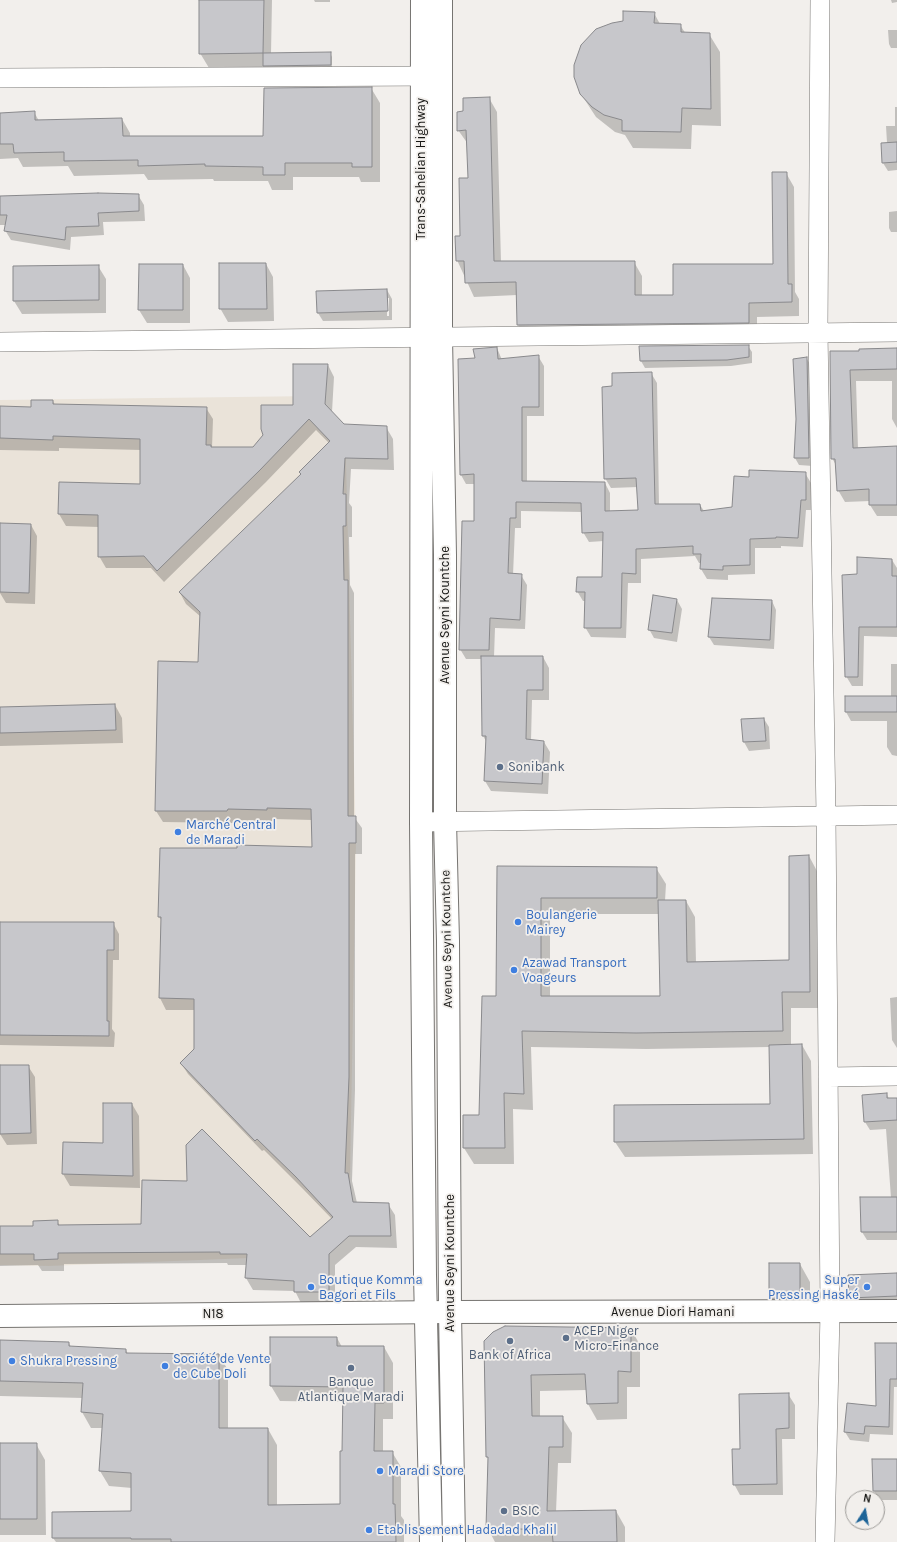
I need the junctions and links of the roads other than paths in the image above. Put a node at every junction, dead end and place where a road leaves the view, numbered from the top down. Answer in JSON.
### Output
{"nodes":[{"id":1,"x":422,"y":0,"type":"edge"},
{"id":2,"x":441,"y":0,"type":"edge"},
{"id":3,"x":820,"y":0,"type":"edge"},
{"id":4,"x":431,"y":76,"type":"junction"},
{"id":5,"x":0,"y":78,"type":"edge"},
{"id":6,"x":434,"y":331,"type":"junction"},
{"id":7,"x":818,"y":332,"type":"junction"},
{"id":8,"x":897,"y":332,"type":"edge"},
{"id":9,"x":0,"y":342,"type":"edge"},
{"id":10,"x":826,"y":815,"type":"junction"},
{"id":11,"x":897,"y":815,"type":"edge"},
{"id":12,"x":445,"y":821,"type":"junction"},
{"id":13,"x":421,"y":822,"type":"junction"},
{"id":14,"x":897,"y":1076,"type":"edge"},
{"id":15,"x":828,"y":1077,"type":"junction"},
{"id":16,"x":897,"y":1311,"type":"edge"},
{"id":17,"x":450,"y":1312,"type":"junction"},
{"id":18,"x":830,"y":1312,"type":"junction"},
{"id":19,"x":427,"y":1313,"type":"junction"},
{"id":20,"x":0,"y":1316,"type":"edge"},
{"id":21,"x":431,"y":1542,"type":"edge"},
{"id":22,"x":454,"y":1542,"type":"edge"},
{"id":23,"x":825,"y":1542,"type":"edge"}],
"edges":[{"from":1,"to":4,"type":"main road","name":"Trans-Sahelian Highway"},
{"from":2,"to":4,"type":"main road","name":"Trans-Sahelian Highway"},
{"from":3,"to":7,"type":"street"},
{"from":4,"to":5,"type":"street"},
{"from":4,"to":6,"type":"main road","name":"Trans-Sahelian Highway"},
{"from":4,"to":6,"type":"main road","name":"Trans-Sahelian Highway"},
{"from":6,"to":7,"type":"street"},
{"from":6,"to":9,"type":"street"},
{"from":6,"to":12,"type":"main road","name":"Avenue Seyni Kountche"},
{"from":6,"to":13,"type":"main road","name":"Avenue Seyni Kountche"},
{"from":7,"to":8,"type":"street"},
{"from":7,"to":10,"type":"street"},
{"from":10,"to":11,"type":"street"},
{"from":10,"to":12,"type":"street"},
{"from":10,"to":15,"type":"street"},
{"from":12,"to":13,"type":"street"},
{"from":12,"to":17,"type":"main road","name":"Avenue Seyni Kountche"},
{"from":13,"to":19,"type":"main road","name":"Avenue Seyni Kountche"},
{"from":14,"to":15,"type":"street"},
{"from":15,"to":18,"type":"street"},
{"from":16,"to":18,"type":"main road","name":"Avenue Diori Hamani"},
{"from":17,"to":18,"type":"main road","name":"Avenue Diori Hamani"},
{"from":17,"to":19,"type":"main road","name":"Avenue Diori Hamani"},
{"from":17,"to":22,"type":"main road","name":"Avenue Seyni Kountche"},
{"from":18,"to":23,"type":"street"},
{"from":19,"to":20,"type":"main road","name":"N18"},
{"from":19,"to":21,"type":"main road","name":"Avenue Seyni Kountche"}]}
